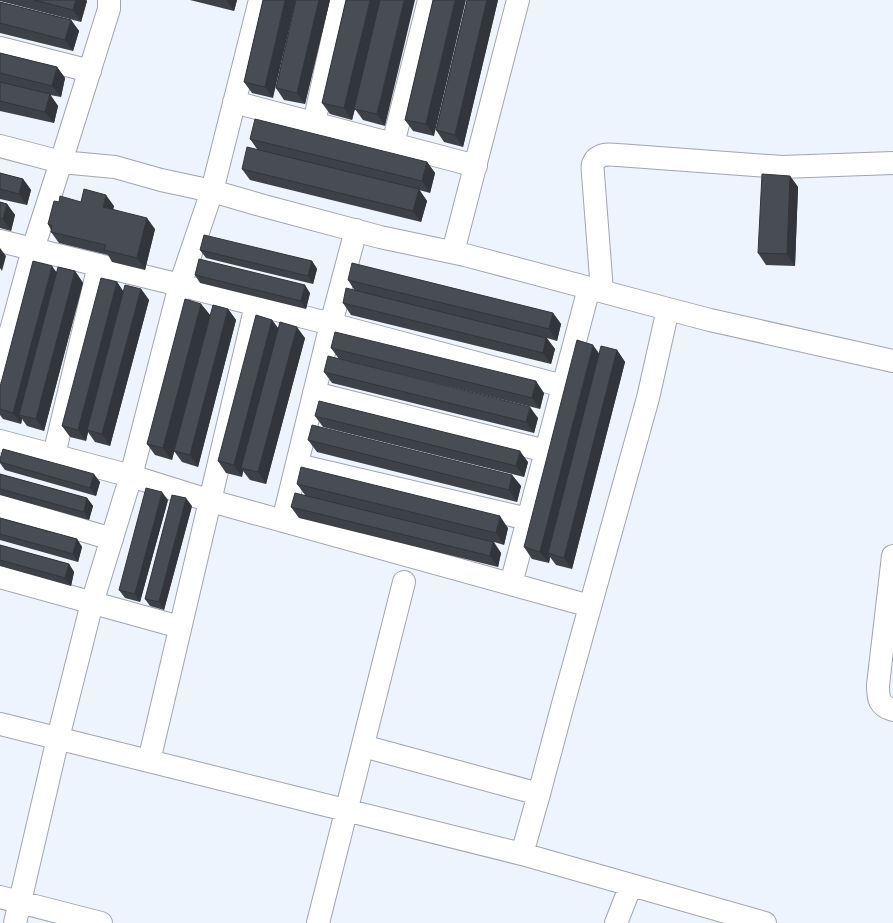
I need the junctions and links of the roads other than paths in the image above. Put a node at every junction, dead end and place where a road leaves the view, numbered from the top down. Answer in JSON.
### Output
{"nodes":[{"id":1,"x":109,"y":0,"type":"edge"},
{"id":2,"x":260,"y":0,"type":"edge"},
{"id":3,"x":341,"y":0,"type":"edge"},
{"id":4,"x":428,"y":0,"type":"edge"},
{"id":5,"x":518,"y":0,"type":"edge"},
{"id":6,"x":0,"y":48,"type":"edge"},
{"id":7,"x":90,"y":71,"type":"junction"},
{"id":8,"x":234,"y":102,"type":"junction"},
{"id":9,"x":314,"y":123,"type":"junction"},
{"id":10,"x":393,"y":144,"type":"junction"},
{"id":11,"x":0,"y":146,"type":"edge"},
{"id":12,"x":61,"y":162,"type":"junction"},
{"id":13,"x":893,"y":163,"type":"edge"},
{"id":14,"x":476,"y":166,"type":"junction"},
{"id":15,"x":212,"y":192,"type":"junction"},
{"id":16,"x":356,"y":230,"type":"junction"},
{"id":17,"x":0,"y":241,"type":"edge"},
{"id":18,"x":33,"y":249,"type":"junction"},
{"id":19,"x":453,"y":252,"type":"junction"},
{"id":20,"x":99,"y":265,"type":"junction"},
{"id":21,"x":180,"y":285,"type":"junction"},
{"id":22,"x":595,"y":289,"type":"junction"},
{"id":23,"x":256,"y":305,"type":"junction"},
{"id":24,"x":668,"y":309,"type":"junction"},
{"id":25,"x":7,"y":317,"type":"edge"},
{"id":26,"x":331,"y":324,"type":"junction"},
{"id":27,"x":893,"y":361,"type":"edge"},
{"id":28,"x":0,"y":370,"type":"edge"},
{"id":29,"x":563,"y":386,"type":"junction"},
{"id":30,"x":314,"y":393,"type":"junction"},
{"id":31,"x":0,"y":442,"type":"edge"},
{"id":32,"x":546,"y":451,"type":"junction"},
{"id":33,"x":54,"y":456,"type":"junction"},
{"id":34,"x":297,"y":465,"type":"junction"},
{"id":35,"x":131,"y":476,"type":"junction"},
{"id":36,"x":211,"y":501,"type":"junction"},
{"id":37,"x":0,"y":506,"type":"edge"},
{"id":38,"x":528,"y":519,"type":"junction"},
{"id":39,"x":283,"y":521,"type":"junction"},
{"id":40,"x":112,"y":539,"type":"junction"},
{"id":41,"x":893,"y":556,"type":"edge"},
{"id":42,"x":0,"y":577,"type":"edge"},
{"id":43,"x":404,"y":582,"type":"dead end"},
{"id":44,"x":511,"y":584,"type":"junction"},
{"id":45,"x":92,"y":603,"type":"junction"},
{"id":46,"x":590,"y":606,"type":"junction"},
{"id":47,"x":180,"y":627,"type":"junction"},
{"id":48,"x":893,"y":710,"type":"edge"},
{"id":49,"x":0,"y":724,"type":"edge"},
{"id":50,"x":58,"y":738,"type":"junction"},
{"id":51,"x":363,"y":746,"type":"junction"},
{"id":52,"x":149,"y":761,"type":"junction"},
{"id":53,"x":539,"y":794,"type":"junction"},
{"id":54,"x":346,"y":810,"type":"junction"},
{"id":55,"x":522,"y":854,"type":"junction"},
{"id":56,"x":631,"y":886,"type":"junction"},
{"id":57,"x":12,"y":908,"type":"edge"},
{"id":58,"x":101,"y":923,"type":"edge"},
{"id":59,"x":318,"y":923,"type":"edge"},
{"id":60,"x":616,"y":923,"type":"edge"},
{"id":61,"x":765,"y":923,"type":"edge"}],
"edges":[{"from":1,"to":7,"type":"street"},
{"from":2,"to":8,"type":"street"},
{"from":3,"to":9,"type":"street"},
{"from":4,"to":10,"type":"street"},
{"from":5,"to":14,"type":"street"},
{"from":6,"to":7,"type":"street"},
{"from":7,"to":12,"type":"street"},
{"from":8,"to":9,"type":"street"},
{"from":8,"to":15,"type":"street"},
{"from":9,"to":10,"type":"street"},
{"from":10,"to":14,"type":"street"},
{"from":11,"to":12,"type":"street"},
{"from":12,"to":15,"type":"street"},
{"from":12,"to":18,"type":"street"},
{"from":13,"to":22,"type":"street"},
{"from":14,"to":19,"type":"street"},
{"from":15,"to":16,"type":"street"},
{"from":15,"to":21,"type":"street"},
{"from":16,"to":19,"type":"street"},
{"from":16,"to":26,"type":"street"},
{"from":17,"to":18,"type":"street"},
{"from":18,"to":20,"type":"street"},
{"from":18,"to":25,"type":"street"},
{"from":19,"to":22,"type":"street"},
{"from":20,"to":21,"type":"street"},
{"from":20,"to":33,"type":"street"},
{"from":21,"to":23,"type":"street"},
{"from":21,"to":35,"type":"street"},
{"from":22,"to":24,"type":"street"},
{"from":22,"to":29,"type":"street"},
{"from":23,"to":26,"type":"street"},
{"from":23,"to":36,"type":"street"},
{"from":24,"to":27,"type":"street"},
{"from":24,"to":46,"type":"street"},
{"from":25,"to":28,"type":"street"},
{"from":26,"to":29,"type":"street"},
{"from":26,"to":30,"type":"street"},
{"from":29,"to":32,"type":"street"},
{"from":30,"to":32,"type":"street"},
{"from":30,"to":34,"type":"street"},
{"from":31,"to":33,"type":"street"},
{"from":32,"to":38,"type":"street"},
{"from":33,"to":35,"type":"street"},
{"from":34,"to":38,"type":"street"},
{"from":34,"to":39,"type":"street"},
{"from":35,"to":36,"type":"street"},
{"from":35,"to":40,"type":"street"},
{"from":36,"to":39,"type":"street"},
{"from":36,"to":47,"type":"street"},
{"from":37,"to":40,"type":"street"},
{"from":38,"to":44,"type":"street"},
{"from":39,"to":44,"type":"street"},
{"from":40,"to":45,"type":"street"},
{"from":41,"to":48,"type":"street"},
{"from":42,"to":45,"type":"street"},
{"from":43,"to":51,"type":"street"},
{"from":44,"to":46,"type":"street"},
{"from":45,"to":47,"type":"street"},
{"from":45,"to":50,"type":"street"},
{"from":46,"to":53,"type":"street"},
{"from":47,"to":52,"type":"street"},
{"from":49,"to":50,"type":"street"},
{"from":50,"to":52,"type":"street"},
{"from":50,"to":57,"type":"street"},
{"from":51,"to":53,"type":"street"},
{"from":51,"to":54,"type":"street"},
{"from":52,"to":54,"type":"street"},
{"from":53,"to":55,"type":"street"},
{"from":54,"to":55,"type":"street"},
{"from":54,"to":59,"type":"street"},
{"from":55,"to":56,"type":"street"},
{"from":56,"to":60,"type":"street"},
{"from":56,"to":61,"type":"street"},
{"from":57,"to":58,"type":"street"}]}
